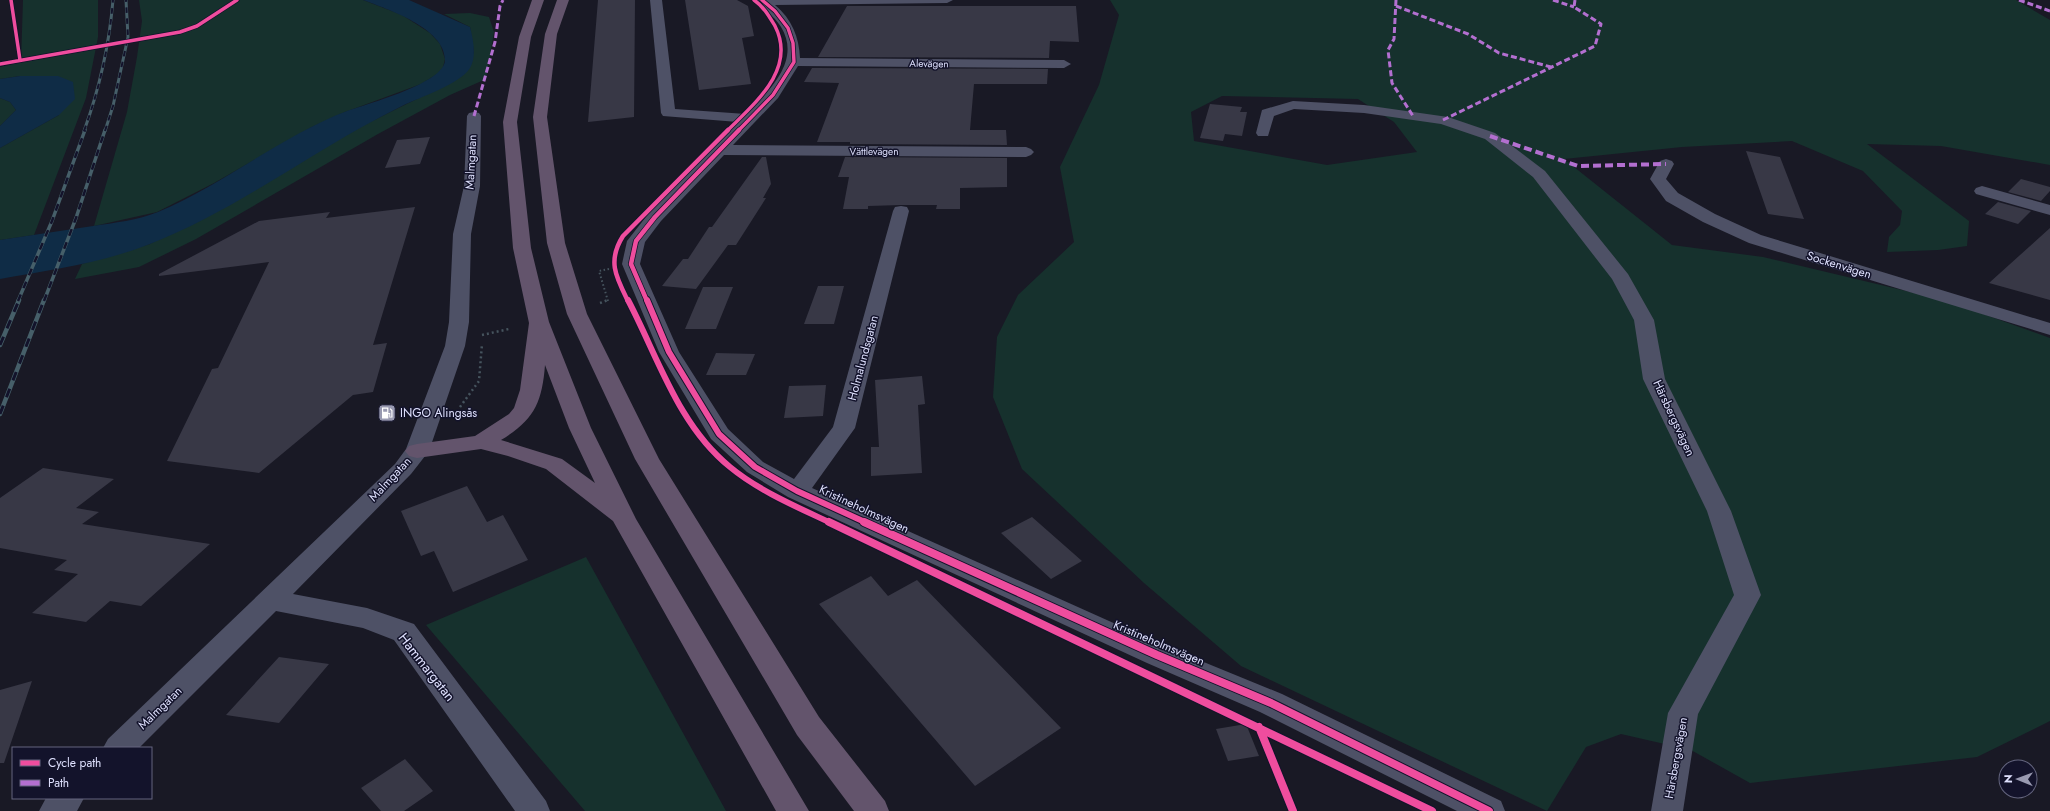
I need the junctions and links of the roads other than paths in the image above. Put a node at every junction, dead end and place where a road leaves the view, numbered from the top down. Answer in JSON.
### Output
{"nodes":[{"id":1,"x":538,"y":0,"type":"edge"},
{"id":2,"x":563,"y":0,"type":"edge"},
{"id":3,"x":656,"y":0,"type":"edge"},
{"id":4,"x":947,"y":0,"type":"edge"},
{"id":5,"x":763,"y":1,"type":"edge"},
{"id":6,"x":794,"y":62,"type":"junction"},
{"id":7,"x":1064,"y":64,"type":"dead end"},
{"id":8,"x":474,"y":116,"type":"dead end"},
{"id":9,"x":750,"y":120,"type":"junction"},
{"id":10,"x":1263,"y":133,"type":"dead end"},
{"id":11,"x":722,"y":150,"type":"junction"},
{"id":12,"x":1026,"y":152,"type":"dead end"},
{"id":13,"x":1666,"y":164,"type":"dead end"},
{"id":14,"x":1982,"y":191,"type":"dead end"},
{"id":15,"x":2050,"y":210,"type":"edge"},
{"id":16,"x":901,"y":211,"type":"dead end"},
{"id":17,"x":539,"y":322,"type":"junction"},
{"id":18,"x":2050,"y":329,"type":"edge"},
{"id":19,"x":481,"y":442,"type":"junction"},
{"id":20,"x":417,"y":451,"type":"junction"},
{"id":21,"x":797,"y":491,"type":"junction"},
{"id":22,"x":624,"y":519,"type":"junction"},
{"id":23,"x":271,"y":600,"type":"junction"},
{"id":24,"x":120,"y":747,"type":"edge"},
{"id":25,"x":67,"y":799,"type":"edge"},
{"id":26,"x":55,"y":811,"type":"edge"},
{"id":27,"x":534,"y":811,"type":"edge"},
{"id":28,"x":793,"y":811,"type":"edge"},
{"id":29,"x":873,"y":811,"type":"edge"},
{"id":30,"x":1489,"y":811,"type":"edge"},
{"id":31,"x":1667,"y":811,"type":"edge"}],
"edges":[{"from":1,"to":17,"type":"highway"},
{"from":2,"to":29,"type":"highway"},
{"from":3,"to":9,"type":"street"},
{"from":4,"to":5,"type":"street"},
{"from":5,"to":6,"type":"street"},
{"from":6,"to":7,"type":"street","name":"Alevägen"},
{"from":6,"to":9,"type":"street"},
{"from":8,"to":20,"type":"street","name":"Malmgatan"},
{"from":9,"to":11,"type":"street"},
{"from":10,"to":31,"type":"street","name":"Härsbergsvägen"},
{"from":11,"to":12,"type":"street","name":"Vättlevägen"},
{"from":11,"to":21,"type":"street","name":"Kristineholmsvägen"},
{"from":13,"to":18,"type":"street","name":"Sockenvägen"},
{"from":14,"to":15,"type":"street"},
{"from":16,"to":21,"type":"street","name":"Holmalundsgatan"},
{"from":17,"to":19,"type":"highway"},
{"from":17,"to":22,"type":"highway"},
{"from":19,"to":20,"type":"highway"},
{"from":19,"to":22,"type":"highway"},
{"from":20,"to":23,"type":"street","name":"Malmgatan"},
{"from":21,"to":30,"type":"street","name":"Kristineholmsvägen"},
{"from":22,"to":28,"type":"highway"},
{"from":23,"to":24,"type":"street","name":"Malmgatan"},
{"from":23,"to":27,"type":"street","name":"Hammargatan"},
{"from":25,"to":26,"type":"street"}]}
